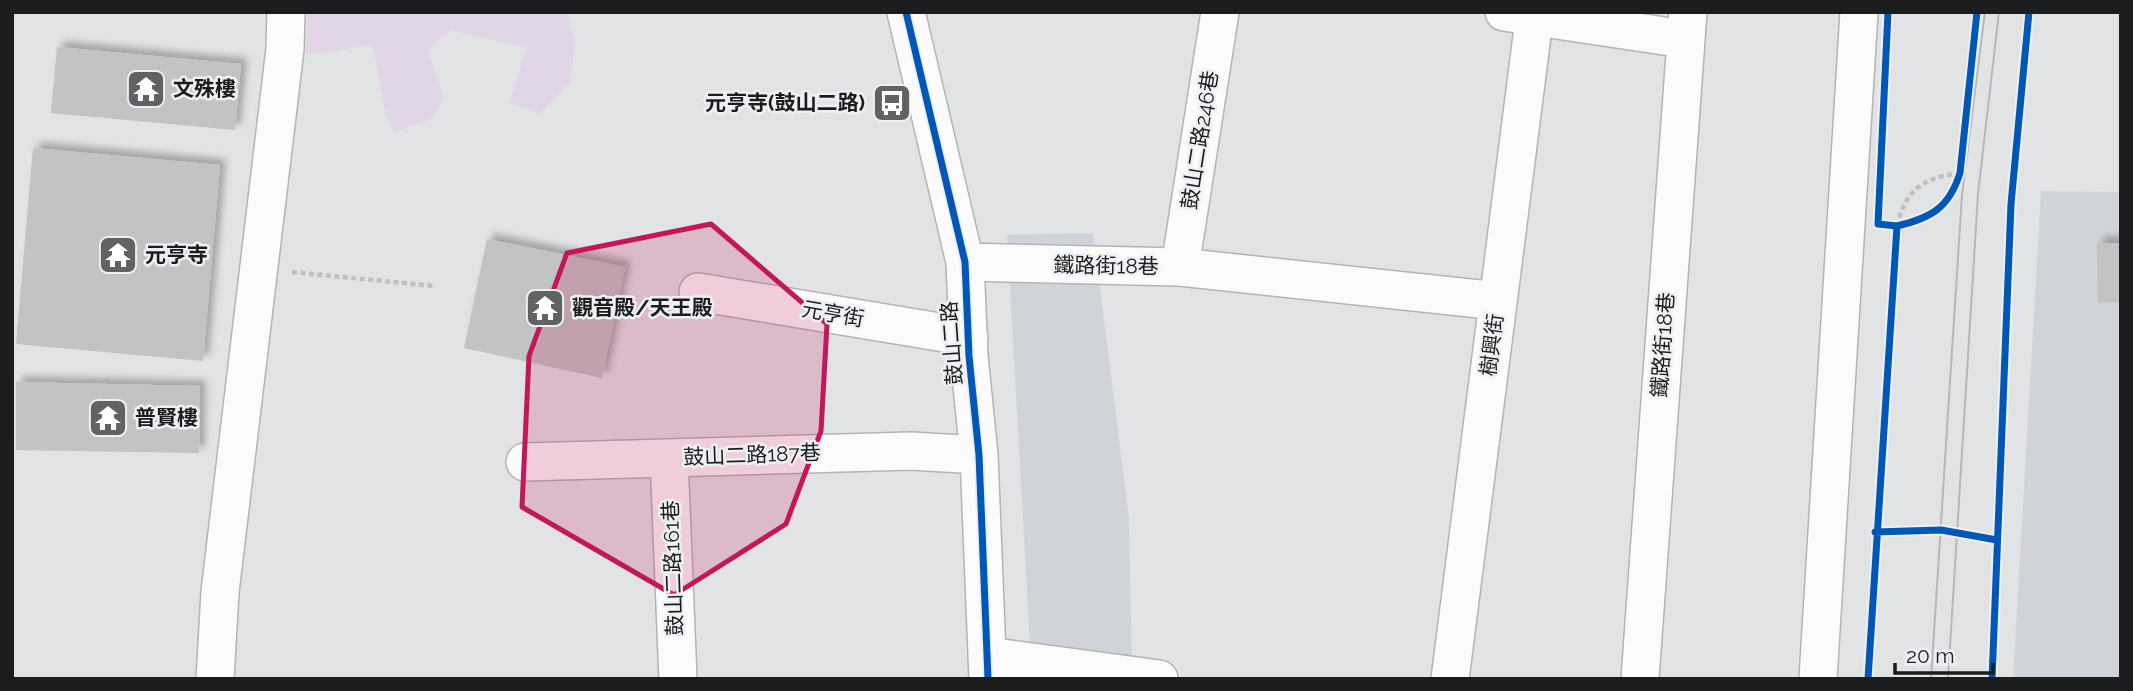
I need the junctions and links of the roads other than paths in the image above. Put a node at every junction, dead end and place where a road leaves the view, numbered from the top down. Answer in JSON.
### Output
{"nodes":[{"id":1,"x":286,"y":12,"type":"edge"},
{"id":2,"x":906,"y":12,"type":"edge"},
{"id":3,"x":1220,"y":12,"type":"edge"},
{"id":4,"x":1859,"y":12,"type":"edge"},
{"id":5,"x":1524,"y":14,"type":"edge"},
{"id":6,"x":1686,"y":26,"type":"edge"},
{"id":7,"x":965,"y":262,"type":"junction"},
{"id":8,"x":1180,"y":267,"type":"junction"},
{"id":9,"x":698,"y":292,"type":"dead end"},
{"id":10,"x":1498,"y":301,"type":"junction"},
{"id":11,"x":969,"y":337,"type":"junction"},
{"id":12,"x":979,"y":455,"type":"junction"},
{"id":13,"x":669,"y":458,"type":"junction"},
{"id":14,"x":525,"y":462,"type":"dead end"},
{"id":15,"x":987,"y":668,"type":"edge"},
{"id":16,"x":215,"y":679,"type":"edge"},
{"id":17,"x":678,"y":679,"type":"edge"},
{"id":18,"x":1159,"y":679,"type":"edge"},
{"id":19,"x":1450,"y":679,"type":"edge"},
{"id":20,"x":1640,"y":679,"type":"edge"},
{"id":21,"x":1818,"y":679,"type":"edge"}],
"edges":[{"from":1,"to":16,"type":"street"},
{"from":2,"to":7,"type":"street","name":"鼓山二路"},
{"from":3,"to":8,"type":"street","name":"鼓山二路246巷"},
{"from":4,"to":21,"type":"street"},
{"from":5,"to":6,"type":"street"},
{"from":5,"to":10,"type":"street","name":"樹興街"},
{"from":6,"to":20,"type":"street","name":"鐵路街18巷"},
{"from":7,"to":8,"type":"street","name":"鐵路街18巷"},
{"from":7,"to":11,"type":"street","name":"鼓山二路"},
{"from":8,"to":10,"type":"street","name":"鐵路街18巷"},
{"from":9,"to":11,"type":"street","name":"元亨街"},
{"from":10,"to":19,"type":"street","name":"樹興街"},
{"from":11,"to":12,"type":"street","name":"鼓山二路"},
{"from":12,"to":13,"type":"street","name":"鼓山二路187巷"},
{"from":12,"to":15,"type":"street","name":"鼓山二路"},
{"from":13,"to":14,"type":"street","name":"鼓山二路187巷"},
{"from":13,"to":17,"type":"street","name":"鼓山二路161巷"},
{"from":15,"to":18,"type":"street"}]}
